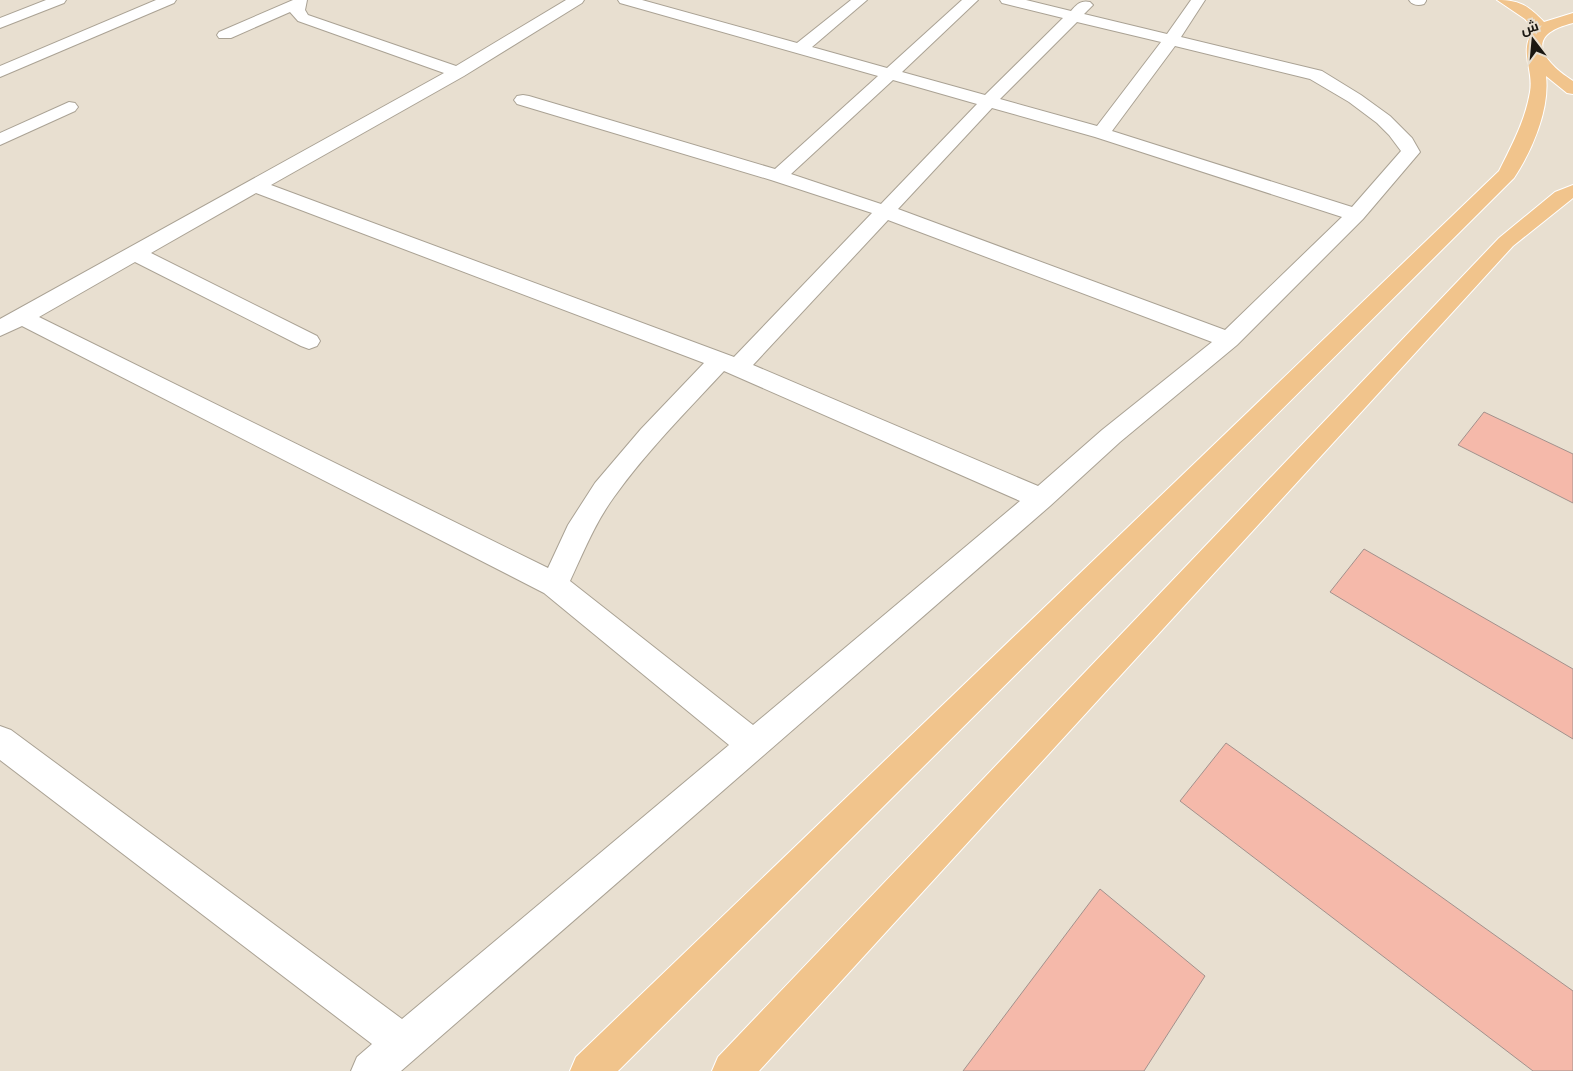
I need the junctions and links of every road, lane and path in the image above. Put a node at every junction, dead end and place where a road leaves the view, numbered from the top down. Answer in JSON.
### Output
{"nodes":[{"id":1,"x":59,"y":0,"type":"edge"},
{"id":2,"x":169,"y":0,"type":"edge"},
{"id":3,"x":577,"y":0,"type":"edge"},
{"id":4,"x":625,"y":0,"type":"edge"},
{"id":5,"x":860,"y":0,"type":"edge"},
{"id":6,"x":971,"y":0,"type":"edge"},
{"id":7,"x":1007,"y":0,"type":"edge"},
{"id":8,"x":1089,"y":0,"type":"edge"},
{"id":9,"x":1198,"y":0,"type":"edge"},
{"id":10,"x":1504,"y":0,"type":"edge"},
{"id":11,"x":299,"y":1,"type":"edge"},
{"id":12,"x":1076,"y":16,"type":"junction"},
{"id":13,"x":1573,"y":18,"type":"edge"},
{"id":14,"x":0,"y":23,"type":"edge"},
{"id":15,"x":225,"y":35,"type":"dead end"},
{"id":16,"x":1172,"y":39,"type":"junction"},
{"id":17,"x":1538,"y":39,"type":"junction"},
{"id":18,"x":799,"y":50,"type":"junction"},
{"id":19,"x":0,"y":72,"type":"edge"},
{"id":20,"x":458,"y":72,"type":"junction"},
{"id":21,"x":888,"y":74,"type":"junction"},
{"id":22,"x":1573,"y":89,"type":"edge"},
{"id":23,"x":523,"y":100,"type":"dead end"},
{"id":24,"x":988,"y":102,"type":"junction"},
{"id":25,"x":69,"y":107,"type":"dead end"},
{"id":26,"x":1101,"y":133,"type":"junction"},
{"id":27,"x":0,"y":140,"type":"edge"},
{"id":28,"x":778,"y":176,"type":"junction"},
{"id":29,"x":255,"y":186,"type":"junction"},
{"id":30,"x":1573,"y":191,"type":"edge"},
{"id":31,"x":884,"y":211,"type":"junction"},
{"id":32,"x":1356,"y":215,"type":"junction"},
{"id":33,"x":134,"y":253,"type":"junction"},
{"id":34,"x":11,"y":323,"type":"edge"},
{"id":35,"x":1229,"y":340,"type":"junction"},
{"id":36,"x":309,"y":341,"type":"dead end"},
{"id":37,"x":729,"y":363,"type":"junction"},
{"id":38,"x":1042,"y":499,"type":"junction"},
{"id":39,"x":554,"y":584,"type":"junction"},
{"id":40,"x":0,"y":740,"type":"edge"},
{"id":41,"x":753,"y":744,"type":"junction"},
{"id":42,"x":402,"y":1044,"type":"junction"},
{"id":43,"x":371,"y":1071,"type":"edge"},
{"id":44,"x":590,"y":1071,"type":"edge"},
{"id":45,"x":732,"y":1071,"type":"edge"}],
"edges":[{"from":1,"to":14,"type":"street"},
{"from":2,"to":19,"type":"street"},
{"from":3,"to":20,"type":"street"},
{"from":4,"to":18,"type":"street"},
{"from":5,"to":18,"type":"street"},
{"from":6,"to":21,"type":"street"},
{"from":7,"to":12,"type":"street"},
{"from":8,"to":12,"type":"street"},
{"from":9,"to":16,"type":"street"},
{"from":10,"to":17,"type":"main road"},
{"from":11,"to":15,"type":"street"},
{"from":11,"to":20,"type":"street"},
{"from":12,"to":16,"type":"street"},
{"from":12,"to":24,"type":"street"},
{"from":13,"to":17,"type":"main road"},
{"from":16,"to":26,"type":"street"},
{"from":16,"to":32,"type":"street"},
{"from":17,"to":22,"type":"main road"},
{"from":17,"to":44,"type":"main road"},
{"from":18,"to":21,"type":"street"},
{"from":20,"to":29,"type":"street"},
{"from":21,"to":24,"type":"street"},
{"from":21,"to":28,"type":"street"},
{"from":23,"to":28,"type":"street"},
{"from":24,"to":26,"type":"street"},
{"from":24,"to":31,"type":"street"},
{"from":25,"to":27,"type":"street"},
{"from":26,"to":32,"type":"street"},
{"from":28,"to":31,"type":"street"},
{"from":29,"to":33,"type":"street"},
{"from":29,"to":37,"type":"street"},
{"from":30,"to":45,"type":"main road"},
{"from":31,"to":35,"type":"street"},
{"from":31,"to":37,"type":"street"},
{"from":32,"to":35,"type":"street"},
{"from":33,"to":34,"type":"street"},
{"from":33,"to":36,"type":"street"},
{"from":34,"to":39,"type":"street"},
{"from":35,"to":38,"type":"street"},
{"from":37,"to":38,"type":"street"},
{"from":37,"to":39,"type":"street"},
{"from":38,"to":41,"type":"street"},
{"from":39,"to":41,"type":"street"},
{"from":40,"to":42,"type":"street"},
{"from":41,"to":42,"type":"street"},
{"from":42,"to":43,"type":"street"}]}
